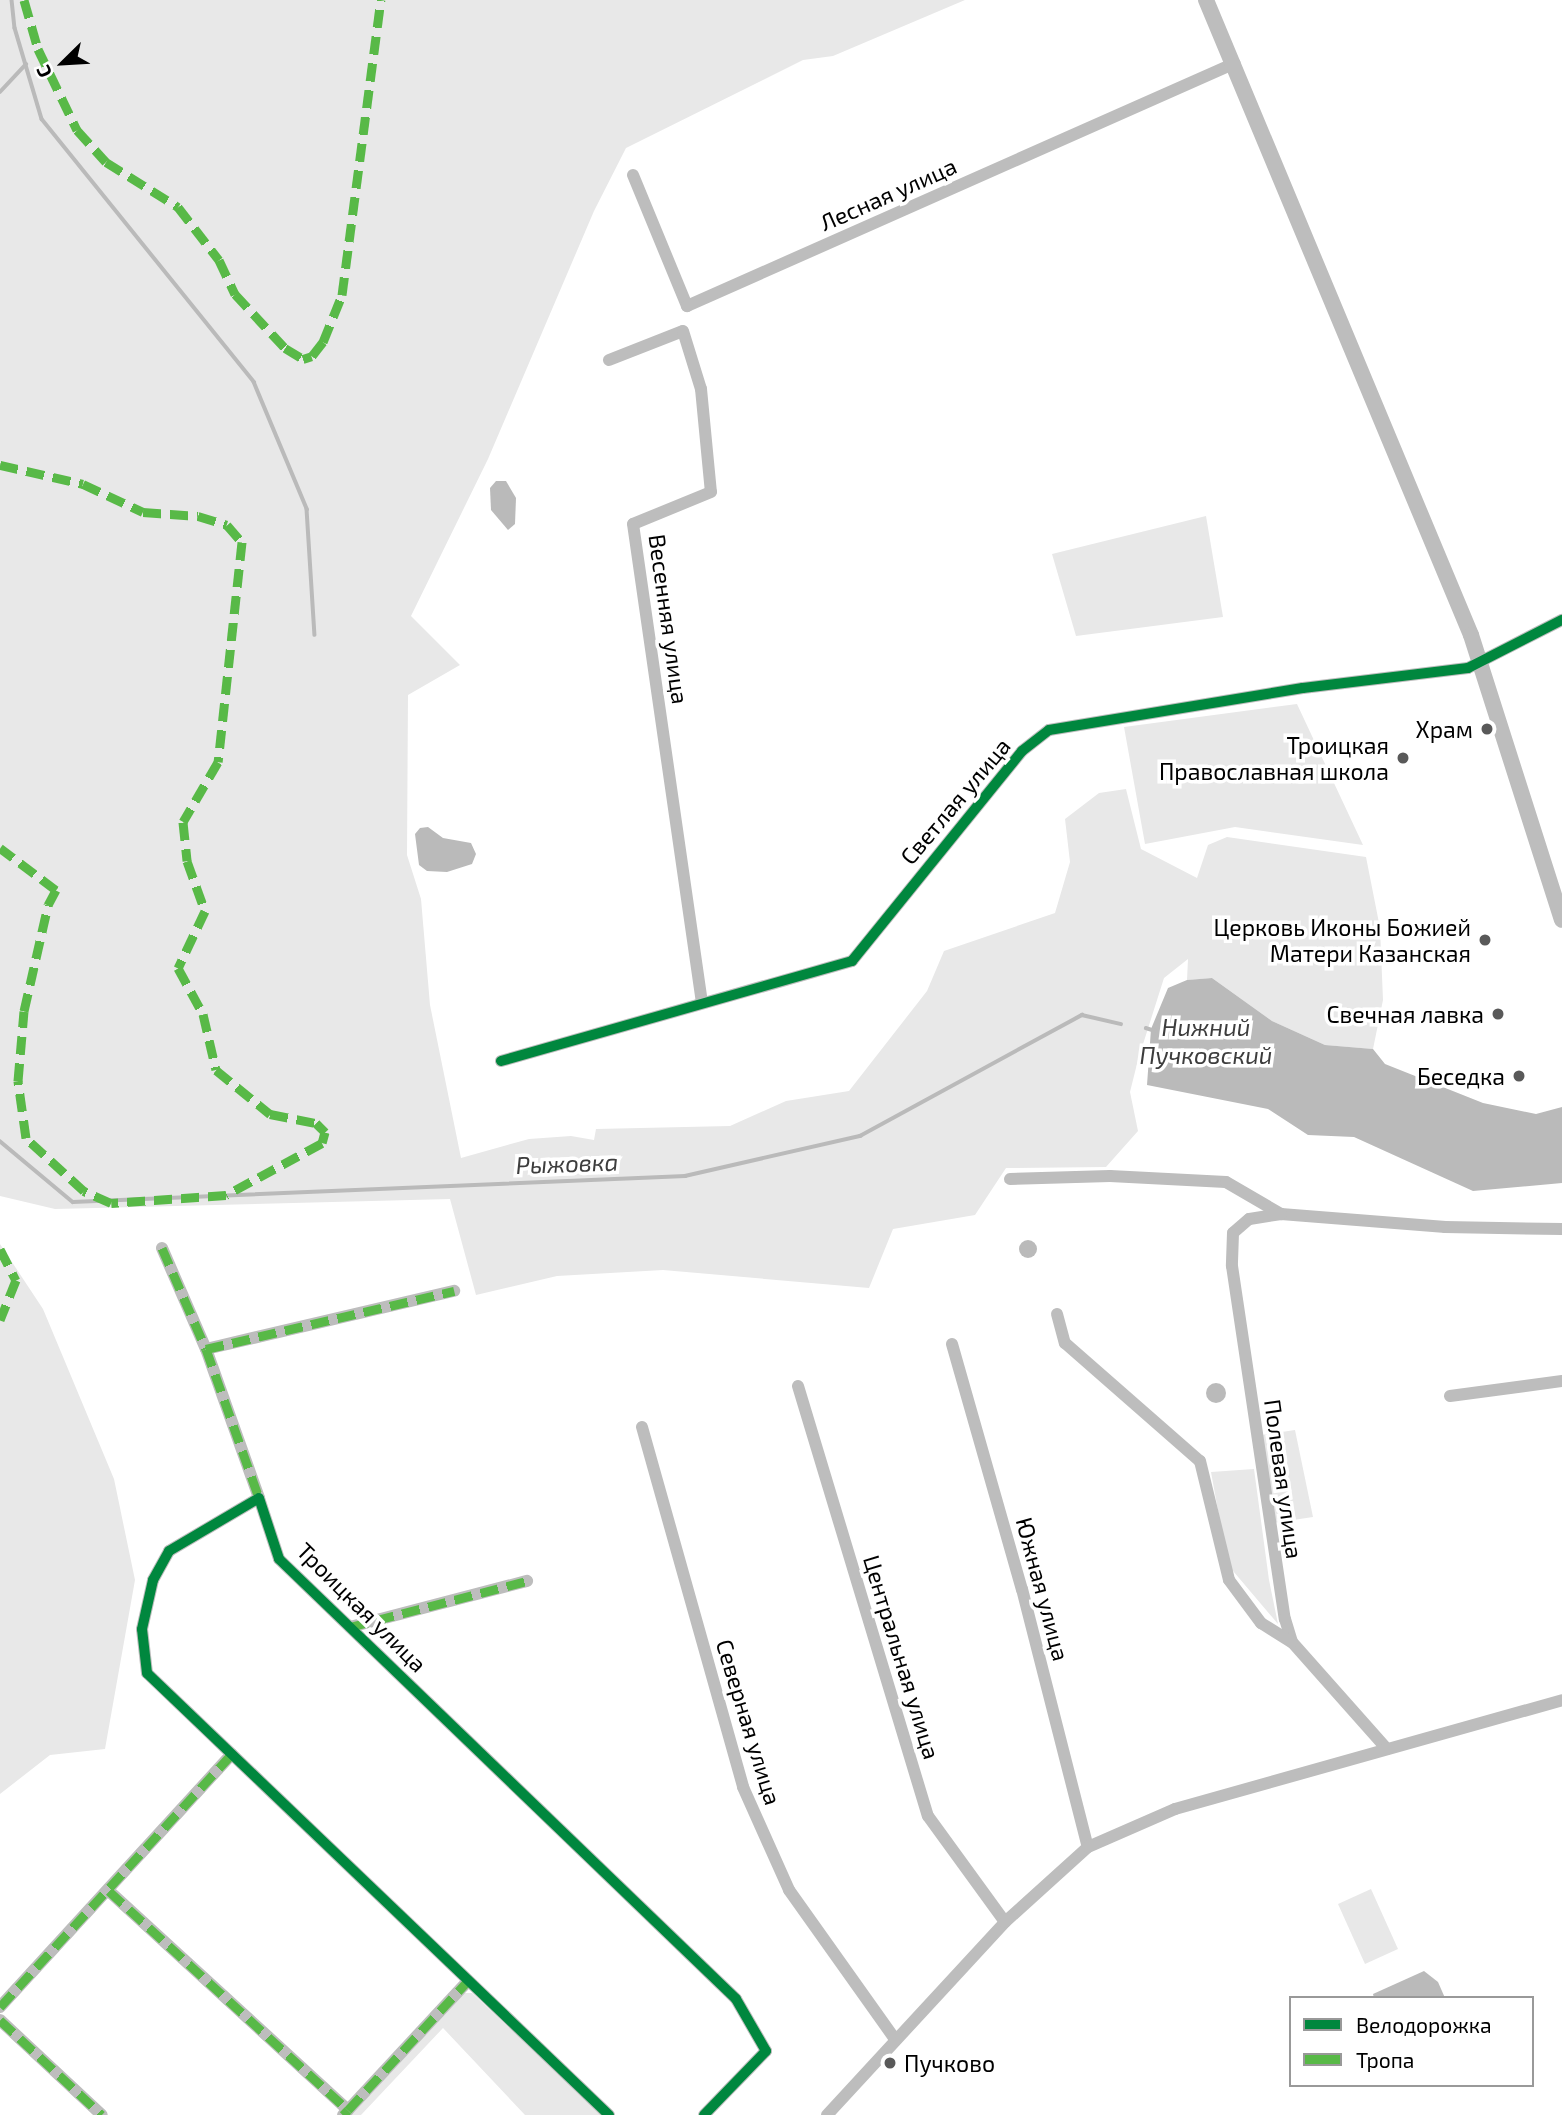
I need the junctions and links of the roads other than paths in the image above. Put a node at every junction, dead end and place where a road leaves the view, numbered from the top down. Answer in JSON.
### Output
{"nodes":[{"id":1,"x":1206,"y":0,"type":"edge"},
{"id":2,"x":1235,"y":63,"type":"junction"},
{"id":3,"x":634,"y":175,"type":"dead end"},
{"id":4,"x":608,"y":360,"type":"dead end"},
{"id":5,"x":1562,"y":620,"type":"edge"},
{"id":6,"x":1481,"y":662,"type":"junction"},
{"id":7,"x":1562,"y":920,"type":"edge"},
{"id":8,"x":702,"y":1003,"type":"junction"},
{"id":9,"x":501,"y":1061,"type":"dead end"},
{"id":10,"x":1010,"y":1179,"type":"dead end"},
{"id":11,"x":1281,"y":1213,"type":"junction"},
{"id":12,"x":1562,"y":1229,"type":"edge"},
{"id":13,"x":162,"y":1248,"type":"dead end"},
{"id":14,"x":454,"y":1291,"type":"dead end"},
{"id":15,"x":1057,"y":1314,"type":"dead end"},
{"id":16,"x":952,"y":1344,"type":"dead end"},
{"id":17,"x":206,"y":1349,"type":"junction"},
{"id":18,"x":1562,"y":1381,"type":"edge"},
{"id":19,"x":798,"y":1386,"type":"dead end"},
{"id":20,"x":1450,"y":1396,"type":"dead end"},
{"id":21,"x":642,"y":1427,"type":"dead end"},
{"id":22,"x":259,"y":1498,"type":"junction"},
{"id":23,"x":527,"y":1581,"type":"dead end"},
{"id":24,"x":350,"y":1627,"type":"junction"},
{"id":25,"x":1292,"y":1642,"type":"junction"},
{"id":26,"x":1562,"y":1700,"type":"edge"},
{"id":27,"x":1387,"y":1749,"type":"junction"},
{"id":28,"x":232,"y":1754,"type":"junction"},
{"id":29,"x":1088,"y":1847,"type":"junction"},
{"id":30,"x":109,"y":1891,"type":"junction"},
{"id":31,"x":1005,"y":1922,"type":"junction"},
{"id":32,"x":467,"y":1982,"type":"junction"},
{"id":33,"x":0,"y":2007,"type":"edge"},
{"id":34,"x":0,"y":2020,"type":"edge"},
{"id":35,"x":895,"y":2039,"type":"junction"},
{"id":36,"x":345,"y":2112,"type":"edge"},
{"id":37,"x":102,"y":2115,"type":"edge"},
{"id":38,"x":609,"y":2115,"type":"edge"},
{"id":39,"x":704,"y":2115,"type":"edge"},
{"id":40,"x":827,"y":2115,"type":"edge"}],
"edges":[{"from":1,"to":2,"type":"street"},
{"from":2,"to":3,"type":"street","name":"Лесная улица"},
{"from":2,"to":6,"type":"street"},
{"from":4,"to":8,"type":"street","name":"Весенняя улица"},
{"from":5,"to":6,"type":"street","name":"Светлая улица"},
{"from":6,"to":7,"type":"street"},
{"from":6,"to":8,"type":"street","name":"Светлая улица"},
{"from":8,"to":9,"type":"street","name":"Светлая улица"},
{"from":10,"to":11,"type":"street"},
{"from":11,"to":12,"type":"street"},
{"from":11,"to":25,"type":"street","name":"Полевая улица"},
{"from":13,"to":17,"type":"street","name":"Троицкая улица"},
{"from":14,"to":17,"type":"street"},
{"from":15,"to":25,"type":"street"},
{"from":16,"to":29,"type":"street","name":"Южная улица"},
{"from":17,"to":22,"type":"street","name":"Троицкая улица"},
{"from":18,"to":20,"type":"street"},
{"from":19,"to":31,"type":"street","name":"Центральная улица"},
{"from":21,"to":35,"type":"street","name":"Северная улица"},
{"from":22,"to":24,"type":"street","name":"Троицкая улица"},
{"from":22,"to":28,"type":"street"},
{"from":23,"to":24,"type":"street","name":"Троицкая улица"},
{"from":24,"to":39,"type":"street","name":"Троицкая улица"},
{"from":25,"to":27,"type":"street","name":"Полевая улица"},
{"from":26,"to":27,"type":"street"},
{"from":27,"to":29,"type":"street"},
{"from":28,"to":30,"type":"street"},
{"from":28,"to":32,"type":"street"},
{"from":29,"to":31,"type":"street"},
{"from":30,"to":33,"type":"street"},
{"from":30,"to":36,"type":"street"},
{"from":31,"to":35,"type":"street"},
{"from":32,"to":36,"type":"street"},
{"from":32,"to":38,"type":"street"},
{"from":34,"to":37,"type":"street"},
{"from":35,"to":40,"type":"street"}]}
